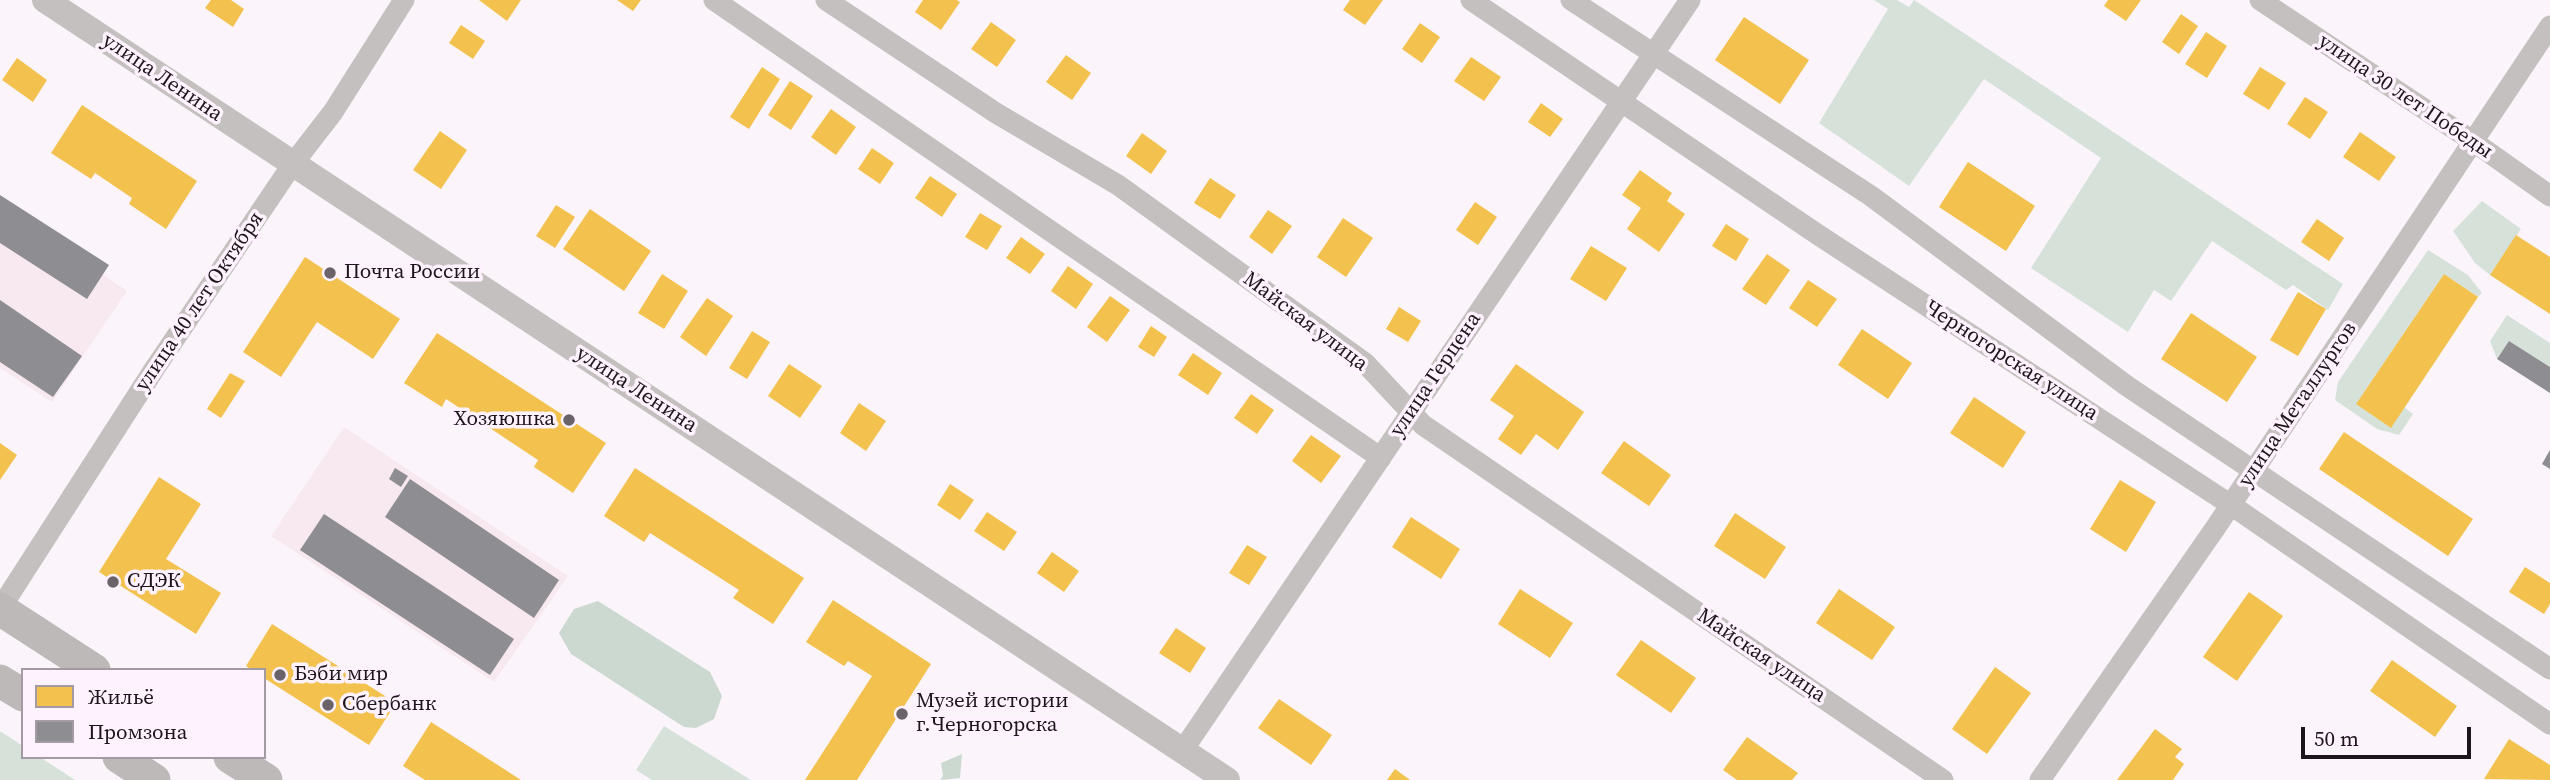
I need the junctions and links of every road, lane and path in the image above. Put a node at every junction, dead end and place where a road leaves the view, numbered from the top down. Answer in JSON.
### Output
{"nodes":[{"id":1,"x":45,"y":0,"type":"edge"},
{"id":2,"x":404,"y":0,"type":"edge"},
{"id":3,"x":715,"y":0,"type":"edge"},
{"id":4,"x":826,"y":0,"type":"edge"},
{"id":5,"x":1471,"y":0,"type":"edge"},
{"id":6,"x":1571,"y":0,"type":"edge"},
{"id":7,"x":1690,"y":0,"type":"edge"},
{"id":8,"x":2260,"y":0,"type":"edge"},
{"id":9,"x":2550,"y":26,"type":"edge"},
{"id":10,"x":1653,"y":55,"type":"junction"},
{"id":11,"x":1621,"y":101,"type":"junction"},
{"id":12,"x":2474,"y":142,"type":"junction"},
{"id":13,"x":292,"y":164,"type":"junction"},
{"id":14,"x":2550,"y":196,"type":"edge"},
{"id":15,"x":1410,"y":413,"type":"junction"},
{"id":16,"x":1381,"y":458,"type":"junction"},
{"id":17,"x":2254,"y":471,"type":"junction"},
{"id":18,"x":2231,"y":505,"type":"junction"},
{"id":19,"x":0,"y":609,"type":"edge"},
{"id":20,"x":91,"y":668,"type":"edge"},
{"id":21,"x":2550,"y":669,"type":"edge"},
{"id":22,"x":0,"y":681,"type":"edge"},
{"id":23,"x":21,"y":694,"type":"edge"},
{"id":24,"x":2550,"y":724,"type":"edge"},
{"id":25,"x":1183,"y":750,"type":"junction"},
{"id":26,"x":121,"y":759,"type":"edge"},
{"id":27,"x":233,"y":759,"type":"edge"},
{"id":28,"x":154,"y":780,"type":"edge"},
{"id":29,"x":265,"y":780,"type":"edge"},
{"id":30,"x":1227,"y":780,"type":"edge"},
{"id":31,"x":1942,"y":780,"type":"edge"},
{"id":32,"x":2040,"y":780,"type":"edge"}],
"edges":[{"from":1,"to":13,"type":"street","name":"улица Ленина"},
{"from":2,"to":13,"type":"street","name":"улица 40 лет Октября"},
{"from":3,"to":16,"type":"street"},
{"from":4,"to":15,"type":"street","name":"Майская улица"},
{"from":5,"to":11,"type":"street","name":"Черногорская улица"},
{"from":6,"to":10,"type":"street","name":"Черногорская улица"},
{"from":7,"to":10,"type":"street","name":"улица Герцена"},
{"from":8,"to":12,"type":"street","name":"улица 30 лет Победы"},
{"from":9,"to":12,"type":"street","name":"улица Металлургов"},
{"from":10,"to":11,"type":"street","name":"улица Герцена"},
{"from":10,"to":17,"type":"street","name":"Черногорская улица"},
{"from":11,"to":15,"type":"street","name":"улица Герцена"},
{"from":11,"to":18,"type":"street","name":"Черногорская улица"},
{"from":12,"to":14,"type":"street","name":"улица 30 лет Победы"},
{"from":12,"to":17,"type":"street","name":"улица Металлургов"},
{"from":13,"to":19,"type":"street","name":"улица 40 лет Октября"},
{"from":13,"to":25,"type":"street","name":"улица Ленина"},
{"from":15,"to":16,"type":"street","name":"улица Герцена"},
{"from":15,"to":31,"type":"street","name":"Майская улица"},
{"from":16,"to":25,"type":"street","name":"улица Герцена"},
{"from":17,"to":18,"type":"street","name":"улица Металлургов"},
{"from":17,"to":21,"type":"street","name":"Черногорская улица"},
{"from":18,"to":24,"type":"street","name":"Черногорская улица"},
{"from":18,"to":32,"type":"street","name":"улица Металлургов"},
{"from":19,"to":20,"type":"main road"},
{"from":22,"to":23,"type":"main road"},
{"from":25,"to":30,"type":"street","name":"улица Ленина"},
{"from":26,"to":28,"type":"main road"},
{"from":27,"to":29,"type":"main road"}]}
